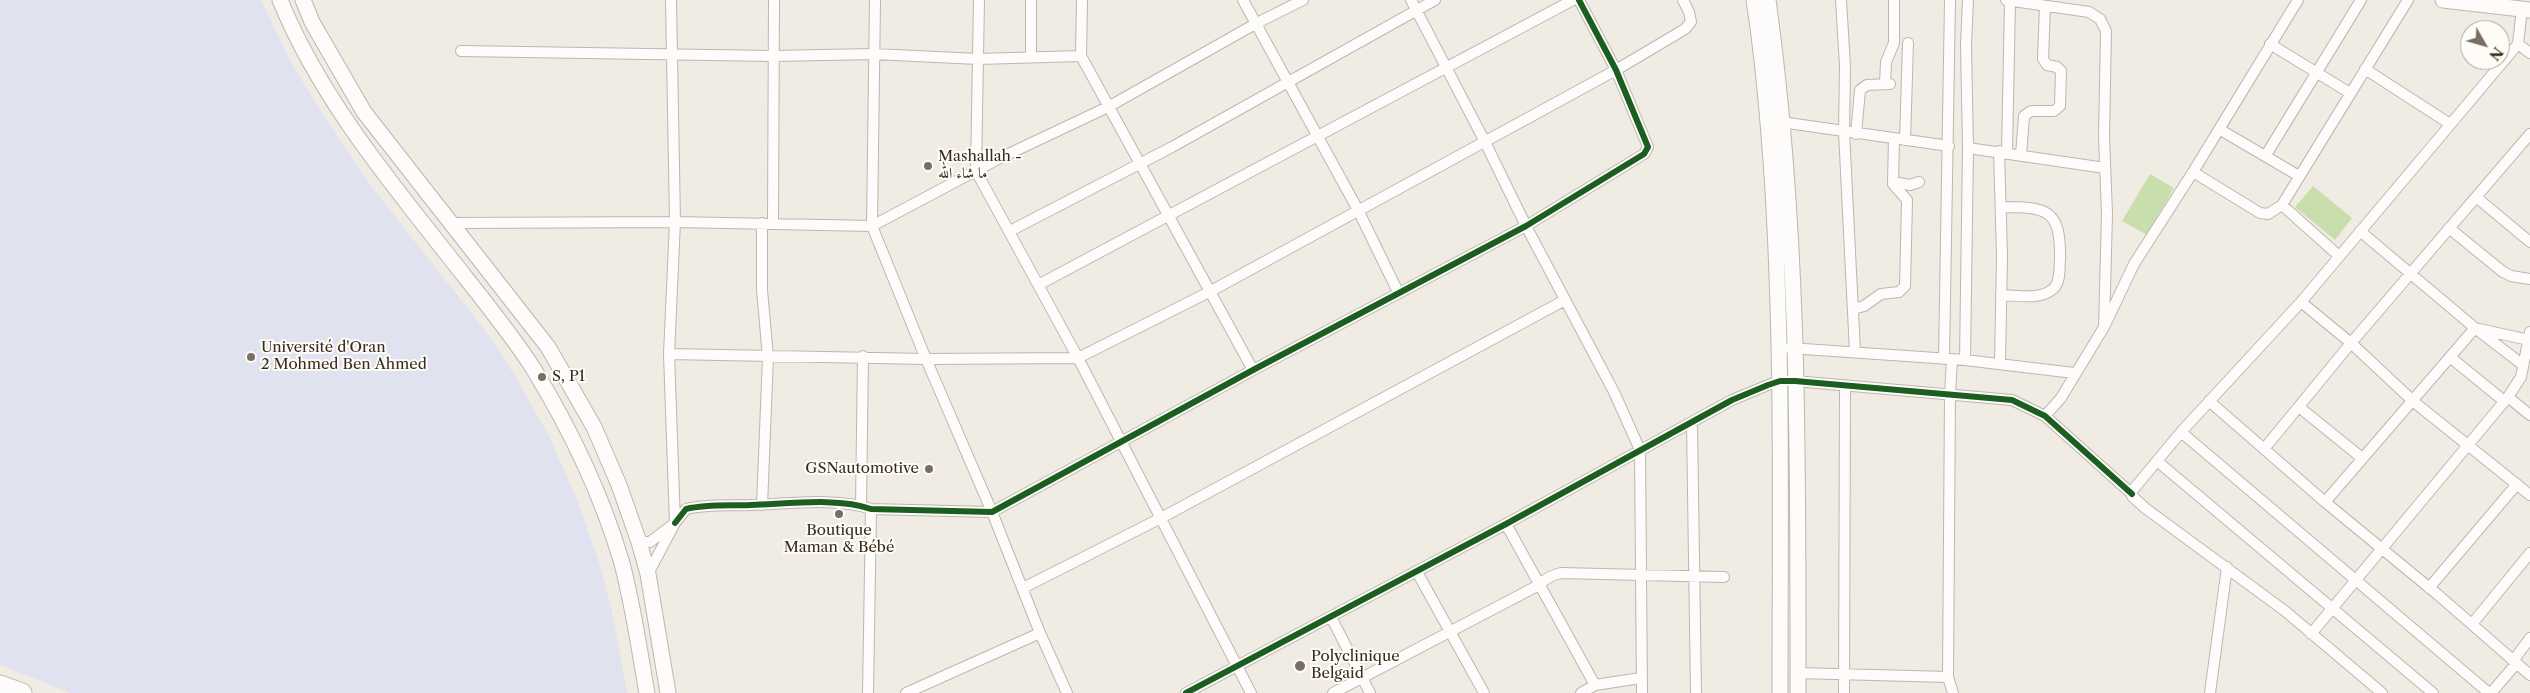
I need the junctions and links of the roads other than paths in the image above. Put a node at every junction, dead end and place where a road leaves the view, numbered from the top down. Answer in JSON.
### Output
{"nodes":[{"id":1,"x":280,"y":0,"type":"edge"},
{"id":2,"x":303,"y":0,"type":"edge"},
{"id":3,"x":670,"y":0,"type":"edge"},
{"id":4,"x":774,"y":0,"type":"edge"},
{"id":5,"x":875,"y":0,"type":"edge"},
{"id":6,"x":979,"y":0,"type":"edge"},
{"id":7,"x":1030,"y":0,"type":"edge"},
{"id":8,"x":1082,"y":0,"type":"edge"},
{"id":9,"x":1243,"y":0,"type":"edge"},
{"id":10,"x":1303,"y":0,"type":"edge"},
{"id":11,"x":1411,"y":0,"type":"edge"},
{"id":12,"x":1435,"y":0,"type":"edge"},
{"id":13,"x":1573,"y":0,"type":"edge"},
{"id":14,"x":1579,"y":0,"type":"edge"},
{"id":15,"x":1683,"y":0,"type":"edge"},
{"id":16,"x":1754,"y":0,"type":"edge"},
{"id":17,"x":1768,"y":0,"type":"edge"},
{"id":18,"x":1841,"y":0,"type":"edge"},
{"id":19,"x":1894,"y":0,"type":"edge"},
{"id":20,"x":1950,"y":0,"type":"edge"},
{"id":21,"x":1968,"y":0,"type":"edge"},
{"id":22,"x":2008,"y":0,"type":"edge"},
{"id":23,"x":2298,"y":0,"type":"edge"},
{"id":24,"x":2361,"y":0,"type":"edge"},
{"id":25,"x":2408,"y":0,"type":"edge"},
{"id":26,"x":2442,"y":0,"type":"edge"},
{"id":27,"x":2045,"y":6,"type":"junction"},
{"id":28,"x":1416,"y":10,"type":"junction"},
{"id":29,"x":2526,"y":10,"type":"edge"},
{"id":30,"x":1257,"y":23,"type":"junction"},
{"id":31,"x":1908,"y":43,"type":"dead end"},
{"id":32,"x":2270,"y":44,"type":"junction"},
{"id":33,"x":2518,"y":44,"type":"junction"},
{"id":34,"x":461,"y":51,"type":"dead end"},
{"id":35,"x":670,"y":53,"type":"junction"},
{"id":36,"x":2530,"y":53,"type":"edge"},
{"id":37,"x":874,"y":54,"type":"junction"},
{"id":38,"x":772,"y":56,"type":"junction"},
{"id":39,"x":1081,"y":56,"type":"junction"},
{"id":40,"x":1031,"y":58,"type":"junction"},
{"id":41,"x":978,"y":59,"type":"junction"},
{"id":42,"x":1446,"y":68,"type":"junction"},
{"id":43,"x":2365,"y":69,"type":"junction"},
{"id":44,"x":1616,"y":70,"type":"junction"},
{"id":45,"x":2315,"y":72,"type":"junction"},
{"id":46,"x":1289,"y":82,"type":"junction"},
{"id":47,"x":2350,"y":93,"type":"junction"},
{"id":48,"x":1108,"y":106,"type":"junction"},
{"id":49,"x":1781,"y":122,"type":"junction"},
{"id":50,"x":2450,"y":124,"type":"junction"},
{"id":51,"x":2220,"y":129,"type":"junction"},
{"id":52,"x":1844,"y":132,"type":"junction"},
{"id":53,"x":1856,"y":134,"type":"junction"},
{"id":54,"x":2530,"y":134,"type":"edge"},
{"id":55,"x":1319,"y":137,"type":"junction"},
{"id":56,"x":1894,"y":138,"type":"junction"},
{"id":57,"x":1484,"y":140,"type":"junction"},
{"id":58,"x":1905,"y":140,"type":"junction"},
{"id":59,"x":1949,"y":146,"type":"junction"},
{"id":60,"x":1968,"y":148,"type":"junction"},
{"id":61,"x":2003,"y":152,"type":"junction"},
{"id":62,"x":2021,"y":155,"type":"junction"},
{"id":63,"x":2266,"y":155,"type":"junction"},
{"id":64,"x":1138,"y":163,"type":"junction"},
{"id":65,"x":2105,"y":168,"type":"junction"},
{"id":66,"x":976,"y":171,"type":"junction"},
{"id":67,"x":2193,"y":172,"type":"junction"},
{"id":68,"x":2299,"y":176,"type":"junction"},
{"id":69,"x":1893,"y":182,"type":"junction"},
{"id":70,"x":1919,"y":182,"type":"dead end"},
{"id":71,"x":2476,"y":197,"type":"junction"},
{"id":72,"x":2282,"y":205,"type":"junction"},
{"id":73,"x":2001,"y":207,"type":"junction"},
{"id":74,"x":1358,"y":210,"type":"junction"},
{"id":75,"x":1170,"y":215,"type":"junction"},
{"id":76,"x":676,"y":222,"type":"junction"},
{"id":77,"x":452,"y":223,"type":"junction"},
{"id":78,"x":768,"y":223,"type":"junction"},
{"id":79,"x":872,"y":226,"type":"junction"},
{"id":80,"x":1526,"y":226,"type":"junction"},
{"id":81,"x":2450,"y":228,"type":"junction"},
{"id":82,"x":1010,"y":231,"type":"junction"},
{"id":83,"x":2360,"y":232,"type":"junction"},
{"id":84,"x":2530,"y":242,"type":"edge"},
{"id":85,"x":2339,"y":256,"type":"junction"},
{"id":86,"x":2410,"y":274,"type":"junction"},
{"id":87,"x":2530,"y":279,"type":"edge"},
{"id":88,"x":1038,"y":285,"type":"junction"},
{"id":89,"x":1211,"y":291,"type":"junction"},
{"id":90,"x":1398,"y":292,"type":"junction"},
{"id":91,"x":2001,"y":295,"type":"junction"},
{"id":92,"x":1565,"y":300,"type":"junction"},
{"id":93,"x":2301,"y":302,"type":"junction"},
{"id":94,"x":1852,"y":310,"type":"junction"},
{"id":95,"x":2104,"y":327,"type":"junction"},
{"id":96,"x":2475,"y":328,"type":"junction"},
{"id":97,"x":2529,"y":336,"type":"edge"},
{"id":98,"x":2351,"y":343,"type":"junction"},
{"id":99,"x":1780,"y":348,"type":"junction"},
{"id":100,"x":1795,"y":348,"type":"junction"},
{"id":101,"x":1855,"y":352,"type":"junction"},
{"id":102,"x":669,"y":354,"type":"junction"},
{"id":103,"x":863,"y":356,"type":"junction"},
{"id":104,"x":768,"y":357,"type":"junction"},
{"id":105,"x":2450,"y":357,"type":"junction"},
{"id":106,"x":1078,"y":358,"type":"junction"},
{"id":107,"x":926,"y":359,"type":"junction"},
{"id":108,"x":1948,"y":359,"type":"junction"},
{"id":109,"x":1965,"y":360,"type":"junction"},
{"id":110,"x":2000,"y":364,"type":"junction"},
{"id":111,"x":2523,"y":365,"type":"junction"},
{"id":112,"x":1253,"y":370,"type":"junction"},
{"id":113,"x":2074,"y":373,"type":"junction"},
{"id":114,"x":2526,"y":377,"type":"edge"},
{"id":115,"x":1780,"y":381,"type":"junction"},
{"id":116,"x":1795,"y":381,"type":"junction"},
{"id":117,"x":1845,"y":386,"type":"junction"},
{"id":118,"x":1950,"y":395,"type":"junction"},
{"id":119,"x":2506,"y":399,"type":"junction"},
{"id":120,"x":2209,"y":401,"type":"junction"},
{"id":121,"x":2414,"y":402,"type":"junction"},
{"id":122,"x":2299,"y":407,"type":"junction"},
{"id":123,"x":2530,"y":415,"type":"edge"},
{"id":124,"x":2045,"y":416,"type":"junction"},
{"id":125,"x":1692,"y":423,"type":"junction"},
{"id":126,"x":2181,"y":432,"type":"junction"},
{"id":127,"x":1122,"y":443,"type":"junction"},
{"id":128,"x":2466,"y":445,"type":"junction"},
{"id":129,"x":2264,"y":449,"type":"junction"},
{"id":130,"x":1640,"y":450,"type":"junction"},
{"id":131,"x":2362,"y":458,"type":"junction"},
{"id":132,"x":2157,"y":461,"type":"junction"},
{"id":133,"x":2517,"y":484,"type":"junction"},
{"id":134,"x":2132,"y":494,"type":"junction"},
{"id":135,"x":2530,"y":495,"type":"edge"},
{"id":136,"x":2325,"y":502,"type":"junction"},
{"id":137,"x":762,"y":505,"type":"junction"},
{"id":138,"x":866,"y":507,"type":"junction"},
{"id":139,"x":992,"y":512,"type":"junction"},
{"id":140,"x":1161,"y":518,"type":"junction"},
{"id":141,"x":676,"y":523,"type":"junction"},
{"id":142,"x":1506,"y":524,"type":"junction"},
{"id":143,"x":639,"y":542,"type":"junction"},
{"id":144,"x":2383,"y":548,"type":"junction"},
{"id":145,"x":2530,"y":554,"type":"edge"},
{"id":146,"x":2227,"y":567,"type":"junction"},
{"id":147,"x":1417,"y":572,"type":"junction"},
{"id":148,"x":648,"y":574,"type":"junction"},
{"id":149,"x":1642,"y":574,"type":"junction"},
{"id":150,"x":1694,"y":575,"type":"junction"},
{"id":151,"x":1724,"y":577,"type":"dead end"},
{"id":152,"x":2356,"y":582,"type":"junction"},
{"id":153,"x":1539,"y":585,"type":"junction"},
{"id":154,"x":1023,"y":588,"type":"junction"},
{"id":155,"x":2429,"y":588,"type":"junction"},
{"id":156,"x":2334,"y":609,"type":"junction"},
{"id":157,"x":1331,"y":617,"type":"junction"},
{"id":158,"x":2472,"y":624,"type":"junction"},
{"id":159,"x":1450,"y":632,"type":"junction"},
{"id":160,"x":1040,"y":633,"type":"junction"},
{"id":161,"x":2311,"y":634,"type":"junction"},
{"id":162,"x":2530,"y":638,"type":"edge"},
{"id":163,"x":2515,"y":662,"type":"junction"},
{"id":164,"x":1238,"y":667,"type":"junction"},
{"id":165,"x":1798,"y":673,"type":"junction"},
{"id":166,"x":1844,"y":675,"type":"junction"},
{"id":167,"x":2530,"y":675,"type":"edge"},
{"id":168,"x":1361,"y":677,"type":"junction"},
{"id":169,"x":1948,"y":677,"type":"junction"},
{"id":170,"x":1641,"y":678,"type":"junction"},
{"id":171,"x":0,"y":684,"type":"edge"},
{"id":172,"x":1595,"y":685,"type":"junction"},
{"id":173,"x":2477,"y":689,"type":"edge"},
{"id":174,"x":22,"y":693,"type":"edge"},
{"id":175,"x":648,"y":693,"type":"edge"},
{"id":176,"x":668,"y":693,"type":"edge"},
{"id":177,"x":868,"y":693,"type":"edge"},
{"id":178,"x":906,"y":693,"type":"edge"},
{"id":179,"x":1067,"y":693,"type":"edge"},
{"id":180,"x":1186,"y":693,"type":"edge"},
{"id":181,"x":1251,"y":693,"type":"edge"},
{"id":182,"x":1333,"y":693,"type":"edge"},
{"id":183,"x":1370,"y":693,"type":"edge"},
{"id":184,"x":1484,"y":693,"type":"edge"},
{"id":185,"x":1581,"y":693,"type":"edge"},
{"id":186,"x":1642,"y":693,"type":"edge"},
{"id":187,"x":1696,"y":693,"type":"edge"},
{"id":188,"x":1780,"y":693,"type":"edge"},
{"id":189,"x":1798,"y":693,"type":"edge"},
{"id":190,"x":1844,"y":693,"type":"edge"},
{"id":191,"x":1948,"y":693,"type":"edge"},
{"id":192,"x":1953,"y":693,"type":"edge"},
{"id":193,"x":2210,"y":693,"type":"edge"},
{"id":194,"x":2382,"y":693,"type":"edge"},
{"id":195,"x":2433,"y":693,"type":"edge"},
{"id":196,"x":2490,"y":693,"type":"edge"}],
"edges":[{"from":1,"to":175,"type":"main road"},
{"from":2,"to":77,"type":"main road"},
{"from":3,"to":35,"type":"street"},
{"from":4,"to":38,"type":"street"},
{"from":5,"to":37,"type":"street"},
{"from":6,"to":41,"type":"street"},
{"from":7,"to":40,"type":"street"},
{"from":8,"to":39,"type":"street"},
{"from":9,"to":30,"type":"street"},
{"from":10,"to":30,"type":"street"},
{"from":11,"to":28,"type":"street"},
{"from":12,"to":28,"type":"street"},
{"from":13,"to":42,"type":"street"},
{"from":14,"to":44,"type":"street"},
{"from":15,"to":44,"type":"street"},
{"from":16,"to":99,"type":"main road"},
{"from":17,"to":49,"type":"main road"},
{"from":18,"to":52,"type":"street"},
{"from":19,"to":53,"type":"street"},
{"from":20,"to":59,"type":"street"},
{"from":21,"to":60,"type":"street"},
{"from":22,"to":27,"type":"street"},
{"from":22,"to":61,"type":"street"},
{"from":23,"to":32,"type":"street"},
{"from":24,"to":45,"type":"street"},
{"from":25,"to":43,"type":"street"},
{"from":26,"to":29,"type":"main road"},
{"from":27,"to":62,"type":"street"},
{"from":27,"to":65,"type":"street"},
{"from":28,"to":42,"type":"street"},
{"from":28,"to":46,"type":"street"},
{"from":29,"to":33,"type":"street"},
{"from":30,"to":46,"type":"street"},
{"from":30,"to":48,"type":"street"},
{"from":31,"to":58,"type":"street"},
{"from":32,"to":45,"type":"street"},
{"from":32,"to":51,"type":"street"},
{"from":33,"to":36,"type":"street"},
{"from":33,"to":50,"type":"street"},
{"from":34,"to":35,"type":"street"},
{"from":35,"to":38,"type":"street"},
{"from":35,"to":76,"type":"street"},
{"from":37,"to":38,"type":"street"},
{"from":37,"to":41,"type":"street"},
{"from":37,"to":79,"type":"street"},
{"from":38,"to":78,"type":"street"},
{"from":39,"to":40,"type":"street"},
{"from":39,"to":48,"type":"street"},
{"from":40,"to":41,"type":"street"},
{"from":41,"to":66,"type":"street"},
{"from":42,"to":55,"type":"street"},
{"from":42,"to":57,"type":"street"},
{"from":43,"to":47,"type":"street"},
{"from":43,"to":50,"type":"street"},
{"from":44,"to":57,"type":"street"},
{"from":44,"to":80,"type":"street"},
{"from":45,"to":47,"type":"street"},
{"from":45,"to":63,"type":"street"},
{"from":46,"to":55,"type":"street"},
{"from":46,"to":64,"type":"street"},
{"from":47,"to":68,"type":"street"},
{"from":48,"to":64,"type":"street"},
{"from":48,"to":66,"type":"street"},
{"from":49,"to":52,"type":"street"},
{"from":49,"to":100,"type":"main road"},
{"from":50,"to":83,"type":"street"},
{"from":51,"to":63,"type":"street"},
{"from":51,"to":67,"type":"street"},
{"from":52,"to":53,"type":"street"},
{"from":52,"to":94,"type":"street"},
{"from":53,"to":56,"type":"street"},
{"from":54,"to":71,"type":"street"},
{"from":55,"to":74,"type":"street"},
{"from":55,"to":75,"type":"street"},
{"from":56,"to":58,"type":"street"},
{"from":56,"to":69,"type":"street"},
{"from":57,"to":74,"type":"street"},
{"from":57,"to":80,"type":"street"},
{"from":58,"to":59,"type":"street"},
{"from":59,"to":108,"type":"street"},
{"from":60,"to":61,"type":"street"},
{"from":60,"to":109,"type":"street"},
{"from":61,"to":62,"type":"street"},
{"from":61,"to":73,"type":"street"},
{"from":62,"to":65,"type":"street"},
{"from":63,"to":68,"type":"street"},
{"from":64,"to":75,"type":"street"},
{"from":64,"to":82,"type":"street"},
{"from":65,"to":95,"type":"street"},
{"from":66,"to":79,"type":"street"},
{"from":66,"to":82,"type":"street"},
{"from":67,"to":72,"type":"street"},
{"from":67,"to":95,"type":"street"},
{"from":68,"to":72,"type":"street"},
{"from":69,"to":70,"type":"street"},
{"from":69,"to":94,"type":"street"},
{"from":71,"to":81,"type":"street"},
{"from":71,"to":84,"type":"street"},
{"from":72,"to":85,"type":"street"},
{"from":73,"to":91,"type":"street"},
{"from":73,"to":91,"type":"street"},
{"from":74,"to":89,"type":"street"},
{"from":74,"to":90,"type":"street"},
{"from":75,"to":88,"type":"street"},
{"from":75,"to":89,"type":"street"},
{"from":76,"to":77,"type":"street"},
{"from":76,"to":78,"type":"street"},
{"from":76,"to":102,"type":"street"},
{"from":77,"to":143,"type":"main road"},
{"from":78,"to":79,"type":"street"},
{"from":78,"to":104,"type":"street"},
{"from":79,"to":107,"type":"street"},
{"from":80,"to":90,"type":"street"},
{"from":80,"to":92,"type":"street"},
{"from":81,"to":86,"type":"street"},
{"from":81,"to":87,"type":"street"},
{"from":82,"to":88,"type":"street"},
{"from":83,"to":85,"type":"street"},
{"from":83,"to":86,"type":"street"},
{"from":85,"to":93,"type":"street"},
{"from":86,"to":96,"type":"street"},
{"from":86,"to":98,"type":"street"},
{"from":88,"to":106,"type":"street"},
{"from":89,"to":106,"type":"street"},
{"from":89,"to":112,"type":"street"},
{"from":90,"to":112,"type":"street"},
{"from":91,"to":110,"type":"street"},
{"from":92,"to":130,"type":"street"},
{"from":92,"to":140,"type":"street"},
{"from":93,"to":98,"type":"street"},
{"from":93,"to":120,"type":"street"},
{"from":94,"to":101,"type":"street"},
{"from":95,"to":113,"type":"street"},
{"from":96,"to":97,"type":"street"},
{"from":96,"to":105,"type":"street"},
{"from":96,"to":111,"type":"street"},
{"from":97,"to":111,"type":"street"},
{"from":98,"to":121,"type":"street"},
{"from":98,"to":122,"type":"street"},
{"from":99,"to":100,"type":"street"},
{"from":99,"to":115,"type":"main road"},
{"from":100,"to":101,"type":"street"},
{"from":100,"to":116,"type":"main road"},
{"from":101,"to":108,"type":"street"},
{"from":102,"to":104,"type":"street"},
{"from":102,"to":141,"type":"street"},
{"from":103,"to":104,"type":"street"},
{"from":103,"to":107,"type":"street"},
{"from":103,"to":138,"type":"street"},
{"from":104,"to":137,"type":"street"},
{"from":105,"to":119,"type":"street"},
{"from":105,"to":121,"type":"street"},
{"from":106,"to":107,"type":"street"},
{"from":106,"to":127,"type":"street"},
{"from":107,"to":139,"type":"street"},
{"from":108,"to":109,"type":"street"},
{"from":108,"to":118,"type":"street"},
{"from":109,"to":110,"type":"street"},
{"from":110,"to":113,"type":"street"},
{"from":111,"to":114,"type":"street"},
{"from":112,"to":127,"type":"street"},
{"from":113,"to":124,"type":"street"},
{"from":114,"to":119,"type":"street"},
{"from":115,"to":116,"type":"street"},
{"from":115,"to":125,"type":"street"},
{"from":115,"to":188,"type":"main road"},
{"from":116,"to":117,"type":"street"},
{"from":116,"to":165,"type":"main road"},
{"from":117,"to":118,"type":"street"},
{"from":117,"to":166,"type":"street"},
{"from":118,"to":124,"type":"street"},
{"from":118,"to":169,"type":"street"},
{"from":119,"to":123,"type":"street"},
{"from":119,"to":128,"type":"street"},
{"from":120,"to":126,"type":"street"},
{"from":120,"to":129,"type":"street"},
{"from":121,"to":128,"type":"street"},
{"from":121,"to":131,"type":"street"},
{"from":122,"to":129,"type":"street"},
{"from":122,"to":131,"type":"street"},
{"from":124,"to":134,"type":"street"},
{"from":125,"to":130,"type":"street"},
{"from":125,"to":150,"type":"street"},
{"from":126,"to":132,"type":"street"},
{"from":126,"to":152,"type":"street"},
{"from":127,"to":139,"type":"street"},
{"from":127,"to":140,"type":"street"},
{"from":128,"to":133,"type":"street"},
{"from":128,"to":144,"type":"street"},
{"from":129,"to":136,"type":"street"},
{"from":130,"to":142,"type":"street"},
{"from":130,"to":149,"type":"street"},
{"from":131,"to":136,"type":"street"},
{"from":132,"to":134,"type":"street"},
{"from":132,"to":156,"type":"street"},
{"from":133,"to":135,"type":"street"},
{"from":133,"to":155,"type":"street"},
{"from":134,"to":146,"type":"street"},
{"from":136,"to":144,"type":"street"},
{"from":137,"to":138,"type":"street"},
{"from":137,"to":141,"type":"street"},
{"from":138,"to":139,"type":"street"},
{"from":138,"to":177,"type":"street"},
{"from":139,"to":154,"type":"street"},
{"from":140,"to":154,"type":"street"},
{"from":140,"to":164,"type":"street"},
{"from":141,"to":143,"type":"street"},
{"from":141,"to":148,"type":"street"},
{"from":142,"to":147,"type":"street"},
{"from":142,"to":153,"type":"street"},
{"from":143,"to":148,"type":"main road"},
{"from":144,"to":152,"type":"street"},
{"from":144,"to":155,"type":"street"},
{"from":145,"to":158,"type":"street"},
{"from":146,"to":161,"type":"street"},
{"from":146,"to":193,"type":"street"},
{"from":147,"to":157,"type":"street"},
{"from":147,"to":159,"type":"street"},
{"from":148,"to":176,"type":"main road"},
{"from":149,"to":150,"type":"street"},
{"from":149,"to":153,"type":"street"},
{"from":149,"to":170,"type":"street"},
{"from":150,"to":151,"type":"street"},
{"from":150,"to":187,"type":"street"},
{"from":152,"to":156,"type":"street"},
{"from":152,"to":173,"type":"street"},
{"from":153,"to":159,"type":"street"},
{"from":153,"to":172,"type":"street"},
{"from":154,"to":160,"type":"street"},
{"from":155,"to":158,"type":"street"},
{"from":156,"to":161,"type":"street"},
{"from":156,"to":195,"type":"street"},
{"from":157,"to":164,"type":"street"},
{"from":157,"to":168,"type":"street"},
{"from":158,"to":163,"type":"street"},
{"from":159,"to":168,"type":"street"},
{"from":159,"to":184,"type":"street"},
{"from":160,"to":178,"type":"street"},
{"from":160,"to":179,"type":"street"},
{"from":161,"to":194,"type":"street"},
{"from":162,"to":163,"type":"street"},
{"from":163,"to":167,"type":"street"},
{"from":163,"to":196,"type":"street"},
{"from":164,"to":180,"type":"street"},
{"from":164,"to":181,"type":"street"},
{"from":165,"to":166,"type":"street"},
{"from":165,"to":189,"type":"main road"},
{"from":166,"to":169,"type":"street"},
{"from":166,"to":190,"type":"street"},
{"from":168,"to":182,"type":"street"},
{"from":168,"to":183,"type":"street"},
{"from":169,"to":191,"type":"street"},
{"from":169,"to":192,"type":"street"},
{"from":170,"to":172,"type":"street"},
{"from":170,"to":186,"type":"street"},
{"from":171,"to":174,"type":"highway"},
{"from":172,"to":185,"type":"street"},
{"from":173,"to":196,"type":"street"}]}
